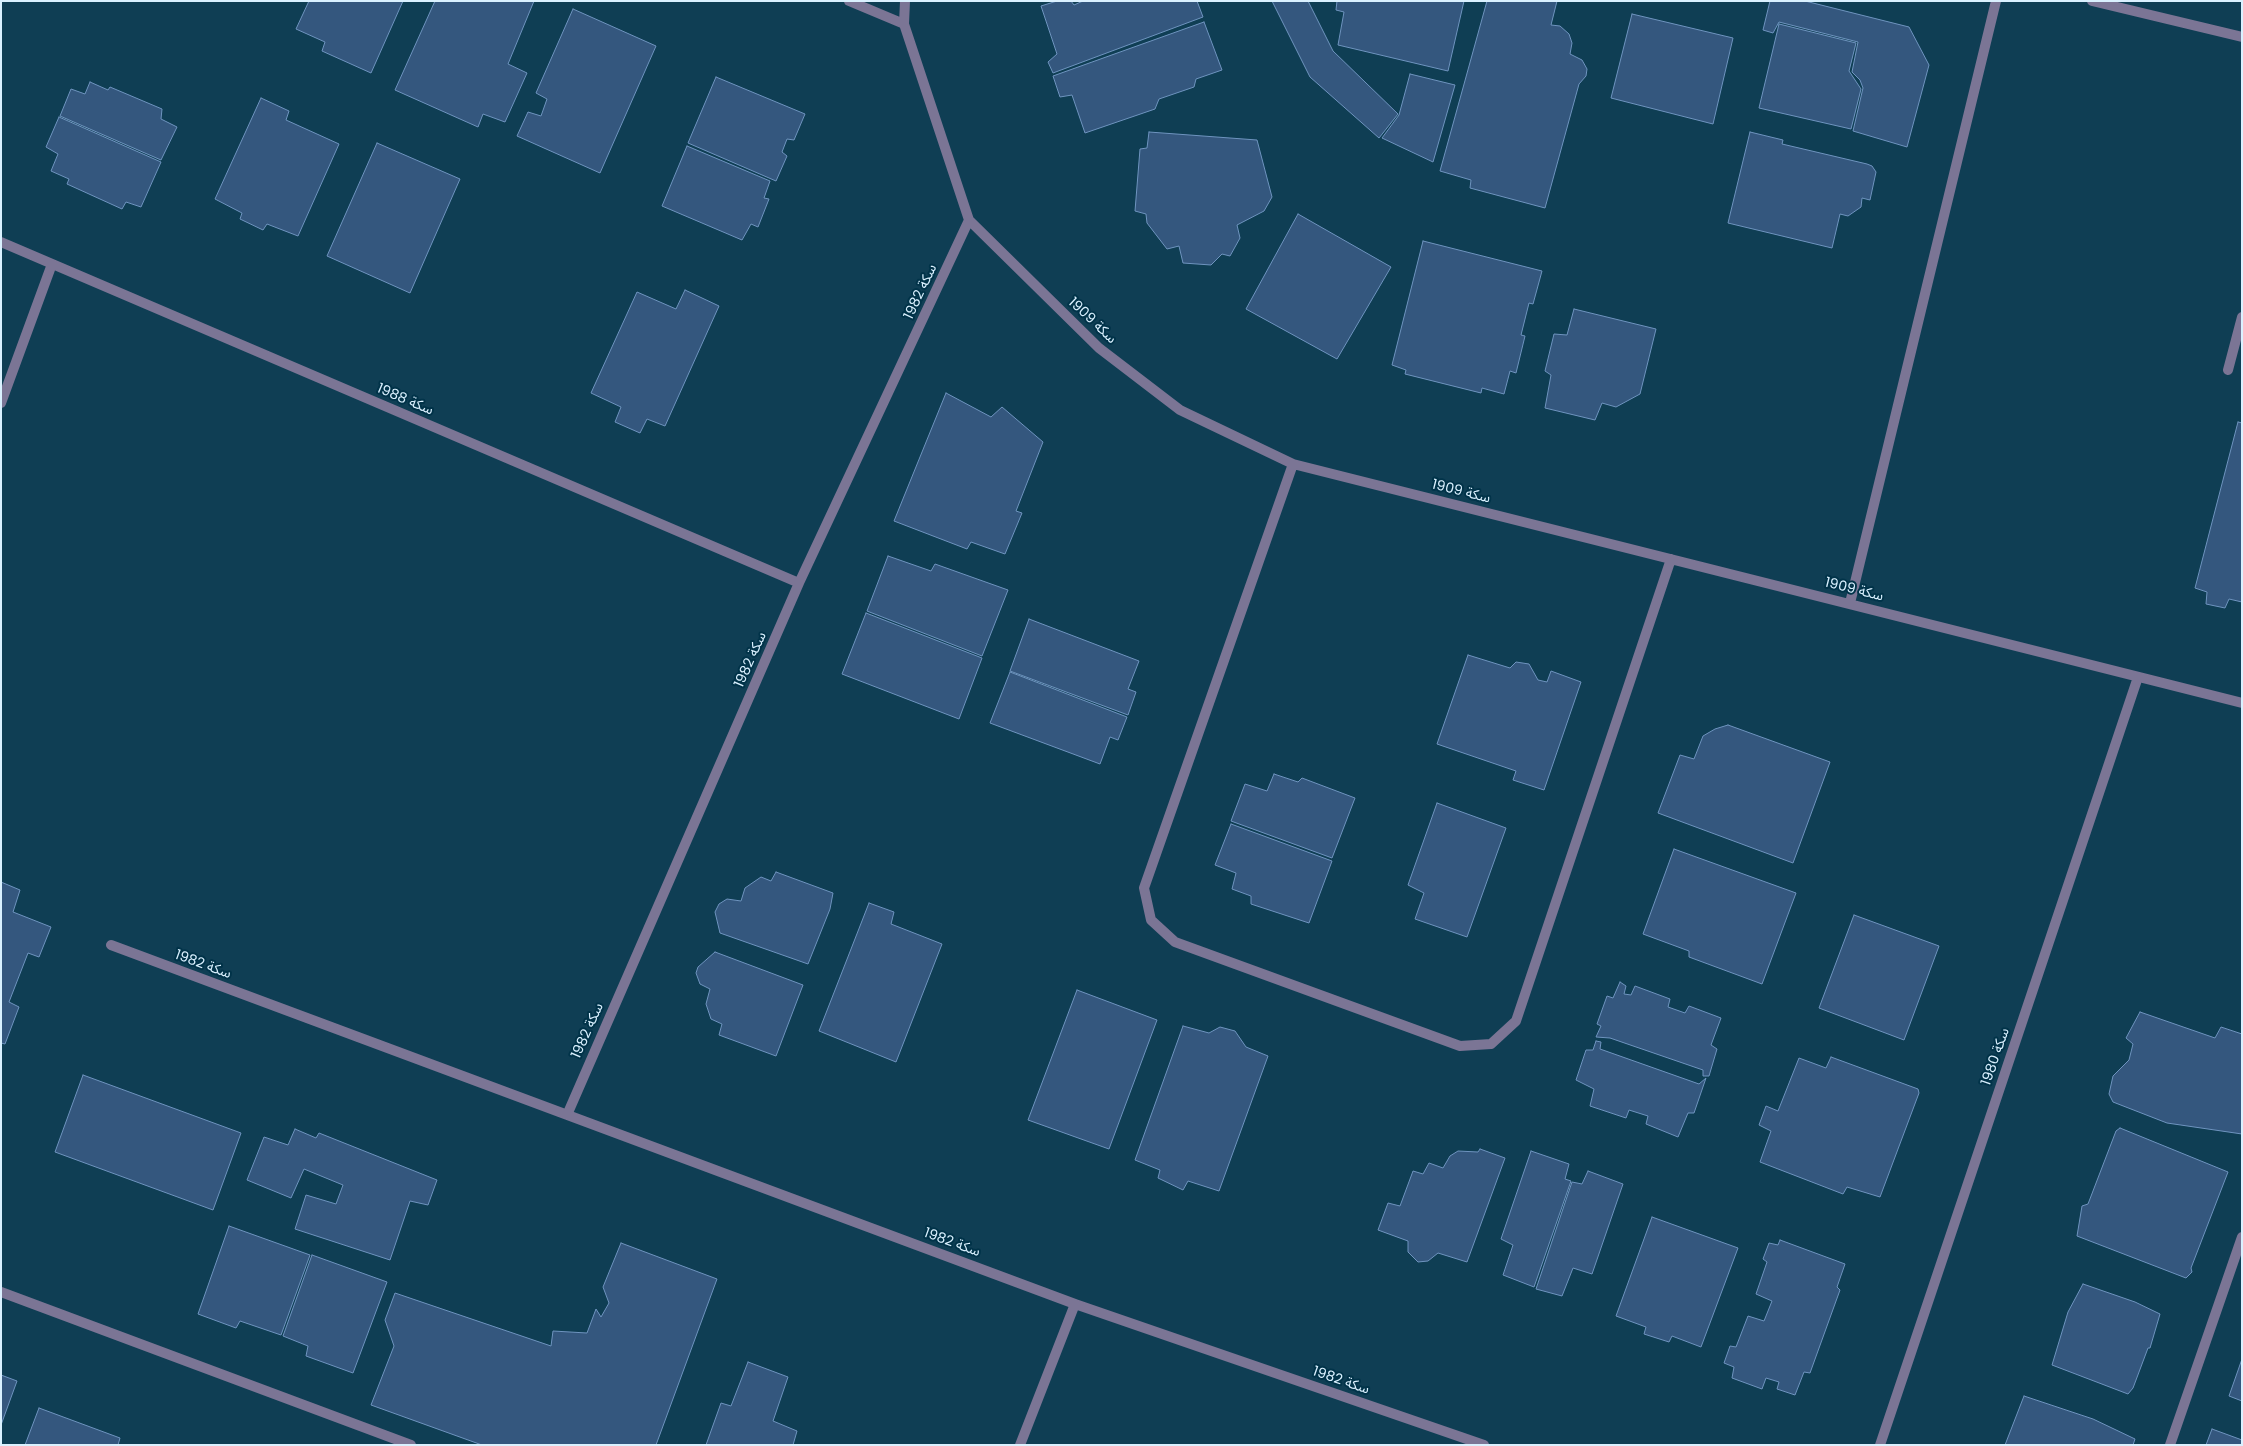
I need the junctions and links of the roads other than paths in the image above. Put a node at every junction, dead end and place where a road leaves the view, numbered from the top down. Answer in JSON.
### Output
{"nodes":[{"id":1,"x":849,"y":1,"type":"edge"},
{"id":2,"x":905,"y":1,"type":"edge"},
{"id":3,"x":1996,"y":1,"type":"edge"},
{"id":4,"x":2092,"y":1,"type":"edge"},
{"id":5,"x":904,"y":24,"type":"junction"},
{"id":6,"x":2242,"y":37,"type":"edge"},
{"id":7,"x":969,"y":220,"type":"junction"},
{"id":8,"x":1,"y":242,"type":"edge"},
{"id":9,"x":52,"y":264,"type":"junction"},
{"id":10,"x":2242,"y":318,"type":"edge"},
{"id":11,"x":2228,"y":370,"type":"dead end"},
{"id":12,"x":1,"y":403,"type":"edge"},
{"id":13,"x":1293,"y":464,"type":"junction"},
{"id":14,"x":1671,"y":559,"type":"junction"},
{"id":15,"x":799,"y":583,"type":"junction"},
{"id":16,"x":1850,"y":603,"type":"junction"},
{"id":17,"x":2138,"y":677,"type":"junction"},
{"id":18,"x":2242,"y":703,"type":"edge"},
{"id":19,"x":111,"y":945,"type":"dead end"},
{"id":20,"x":567,"y":1115,"type":"junction"},
{"id":21,"x":2242,"y":1237,"type":"edge"},
{"id":22,"x":1,"y":1292,"type":"edge"},
{"id":23,"x":1075,"y":1304,"type":"junction"},
{"id":24,"x":410,"y":1445,"type":"edge"},
{"id":25,"x":1020,"y":1445,"type":"edge"},
{"id":26,"x":1484,"y":1445,"type":"edge"},
{"id":27,"x":1880,"y":1445,"type":"edge"},
{"id":28,"x":2170,"y":1445,"type":"edge"}],
"edges":[{"from":1,"to":5,"type":"street"},
{"from":2,"to":5,"type":"street","name":"سكة 1909"},
{"from":3,"to":16,"type":"street"},
{"from":4,"to":6,"type":"street"},
{"from":5,"to":7,"type":"street","name":"سكة 1909"},
{"from":7,"to":13,"type":"street","name":"سكة 1909"},
{"from":7,"to":15,"type":"street","name":"سكة 1982"},
{"from":8,"to":9,"type":"street","name":"سكة 1988"},
{"from":9,"to":12,"type":"street"},
{"from":9,"to":15,"type":"street","name":"سكة 1988"},
{"from":10,"to":11,"type":"street"},
{"from":13,"to":14,"type":"street","name":"سكة 1909"},
{"from":13,"to":14,"type":"street"},
{"from":14,"to":16,"type":"street","name":"سكة 1909"},
{"from":15,"to":20,"type":"street","name":"سكة 1982"},
{"from":16,"to":17,"type":"street","name":"سكة 1909"},
{"from":17,"to":18,"type":"street","name":"سكة 1909"},
{"from":17,"to":27,"type":"street","name":"سكة 1980"},
{"from":19,"to":20,"type":"street","name":"سكة 1982"},
{"from":20,"to":23,"type":"street","name":"سكة 1982"},
{"from":21,"to":28,"type":"street"},
{"from":22,"to":24,"type":"street"},
{"from":23,"to":25,"type":"street"},
{"from":23,"to":26,"type":"street","name":"سكة 1982"}]}
